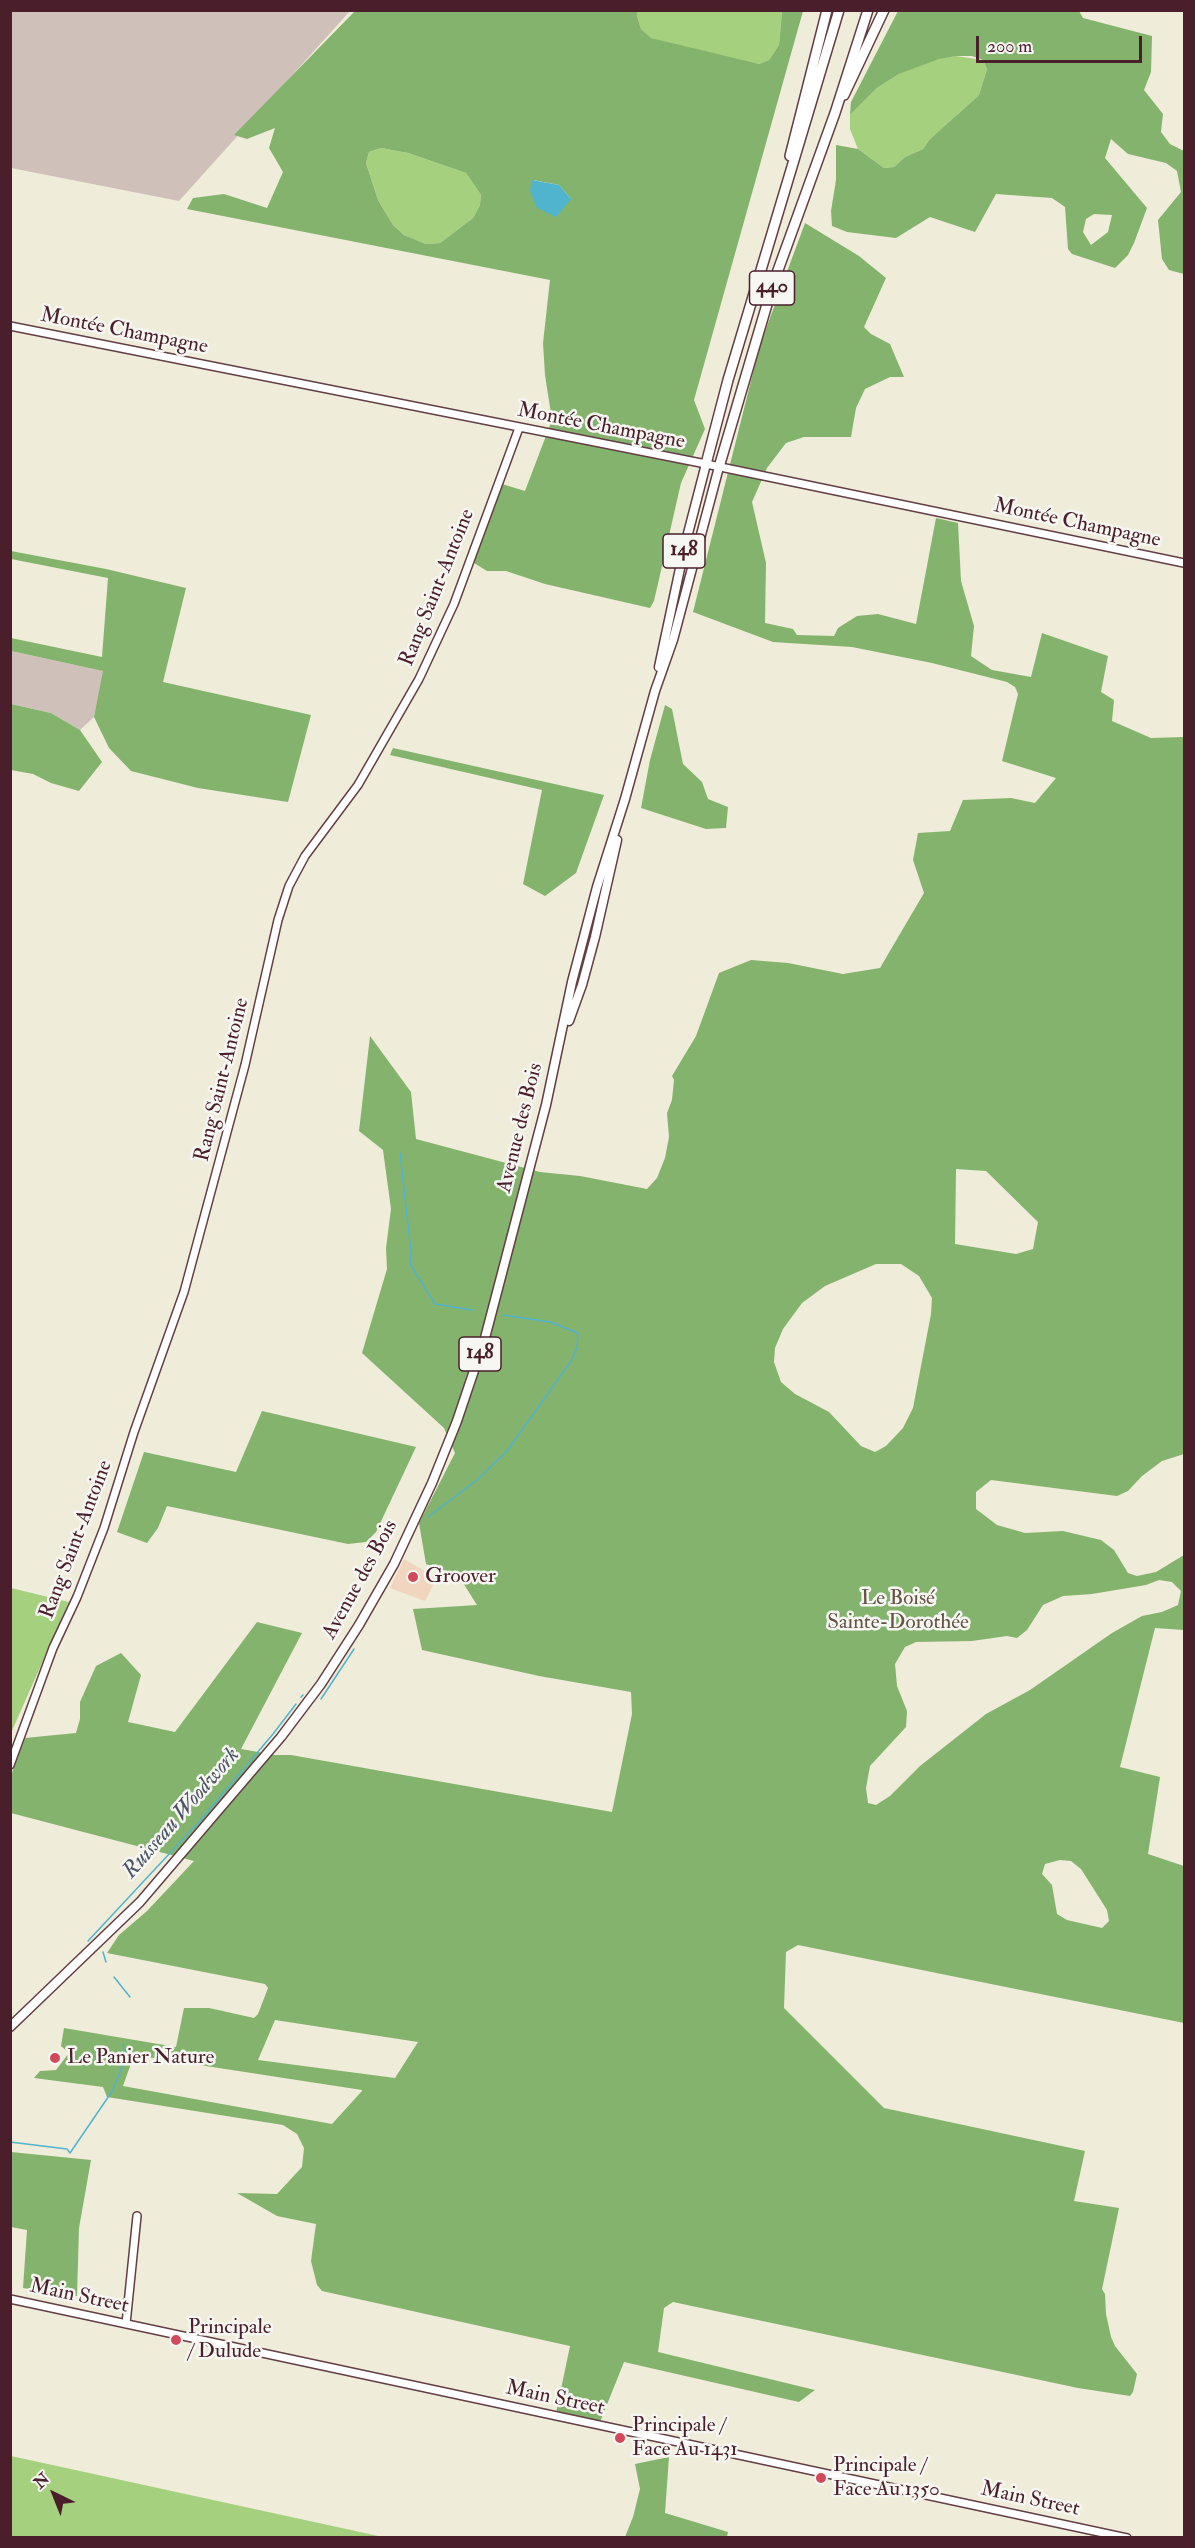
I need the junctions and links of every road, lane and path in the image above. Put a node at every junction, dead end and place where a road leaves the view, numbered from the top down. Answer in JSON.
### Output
{"nodes":[{"id":1,"x":827,"y":10,"type":"edge"},
{"id":2,"x":839,"y":10,"type":"edge"},
{"id":3,"x":868,"y":10,"type":"edge"},
{"id":4,"x":884,"y":10,"type":"edge"},
{"id":5,"x":835,"y":113,"type":"junction"},
{"id":6,"x":775,"y":223,"type":"junction"},
{"id":7,"x":10,"y":326,"type":"edge"},
{"id":8,"x":519,"y":428,"type":"junction"},
{"id":9,"x":706,"y":464,"type":"junction"},
{"id":10,"x":719,"y":467,"type":"junction"},
{"id":11,"x":1185,"y":563,"type":"edge"},
{"id":12,"x":655,"y":691,"type":"junction"},
{"id":13,"x":10,"y":1765,"type":"edge"},
{"id":14,"x":10,"y":2027,"type":"edge"},
{"id":15,"x":137,"y":2216,"type":"dead end"},
{"id":16,"x":10,"y":2299,"type":"edge"},
{"id":17,"x":126,"y":2324,"type":"junction"},
{"id":18,"x":1127,"y":2538,"type":"edge"}],
"edges":[{"from":1,"to":6,"type":"highway"},
{"from":2,"to":6,"type":"highway","number":"440"},
{"from":3,"to":5,"type":"highway","number":"440"},
{"from":4,"to":5,"type":"highway"},
{"from":5,"to":10,"type":"highway","number":"440"},
{"from":6,"to":9,"type":"highway","number":"440"},
{"from":7,"to":8,"type":"street","name":"Montée Champagne"},
{"from":8,"to":9,"type":"street","name":"Montée Champagne"},
{"from":8,"to":13,"type":"street","name":"Rang Saint-Antoine"},
{"from":9,"to":10,"type":"street","name":"Montée Champagne"},
{"from":9,"to":12,"type":"main road","name":"Avenue des Bois","number":"148"},
{"from":10,"to":11,"type":"street","name":"Montée Champagne"},
{"from":10,"to":12,"type":"main road","name":"Avenue des Bois","number":"148"},
{"from":12,"to":14,"type":"main road","name":"Avenue des Bois","number":"148"},
{"from":15,"to":17,"type":"street"},
{"from":16,"to":17,"type":"street","name":"Main Street"},
{"from":17,"to":18,"type":"street","name":"Main Street"}]}
